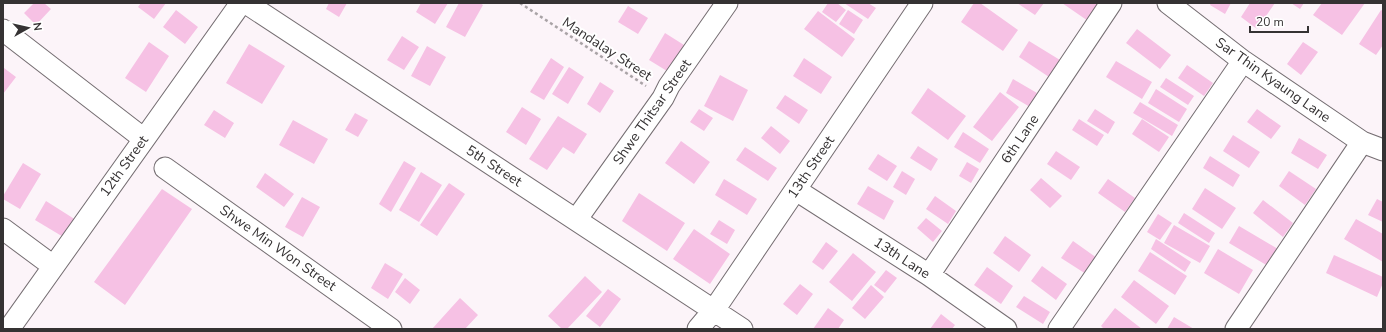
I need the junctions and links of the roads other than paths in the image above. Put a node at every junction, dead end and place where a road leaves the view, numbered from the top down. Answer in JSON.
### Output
{"nodes":[{"id":1,"x":240,"y":3,"type":"edge"},
{"id":2,"x":246,"y":3,"type":"edge"},
{"id":3,"x":727,"y":3,"type":"edge"},
{"id":4,"x":922,"y":3,"type":"edge"},
{"id":5,"x":1112,"y":3,"type":"edge"},
{"id":6,"x":1168,"y":3,"type":"edge"},
{"id":7,"x":3,"y":30,"type":"edge"},
{"id":8,"x":1242,"y":61,"type":"junction"},
{"id":9,"x":144,"y":138,"type":"junction"},
{"id":10,"x":1362,"y":142,"type":"junction"},
{"id":11,"x":1383,"y":150,"type":"edge"},
{"id":12,"x":165,"y":168,"type":"dead end"},
{"id":13,"x":796,"y":190,"type":"junction"},
{"id":14,"x":576,"y":220,"type":"junction"},
{"id":15,"x":3,"y":229,"type":"edge"},
{"id":16,"x":53,"y":266,"type":"junction"},
{"id":17,"x":929,"y":275,"type":"junction"},
{"id":18,"x":714,"y":310,"type":"junction"},
{"id":19,"x":9,"y":329,"type":"edge"},
{"id":20,"x":391,"y":329,"type":"edge"},
{"id":21,"x":698,"y":329,"type":"edge"},
{"id":22,"x":742,"y":329,"type":"edge"},
{"id":23,"x":1006,"y":329,"type":"edge"},
{"id":24,"x":1059,"y":329,"type":"edge"},
{"id":25,"x":1236,"y":329,"type":"edge"}],
"edges":[{"from":1,"to":9,"type":"street","name":"12th Street"},
{"from":2,"to":14,"type":"street","name":"5th Street"},
{"from":3,"to":14,"type":"street","name":"Shwe Thitsar Street"},
{"from":4,"to":13,"type":"street","name":"13th Street"},
{"from":5,"to":17,"type":"street","name":"6th Lane"},
{"from":6,"to":8,"type":"street","name":"Sar Thin Kyaung Lane"},
{"from":7,"to":9,"type":"street"},
{"from":8,"to":10,"type":"street","name":"Sar Thin Kyaung Lane"},
{"from":8,"to":24,"type":"street"},
{"from":9,"to":16,"type":"street","name":"12th Street"},
{"from":10,"to":11,"type":"street","name":"Sar Thin Kyaung Lane"},
{"from":10,"to":25,"type":"street"},
{"from":12,"to":20,"type":"street","name":"Shwe Min Won Street"},
{"from":13,"to":17,"type":"street","name":"13th Lane"},
{"from":13,"to":18,"type":"street","name":"13th Street"},
{"from":14,"to":18,"type":"street","name":"5th Street"},
{"from":15,"to":16,"type":"street"},
{"from":16,"to":19,"type":"street","name":"12th Street"},
{"from":17,"to":23,"type":"street","name":"13th Lane"},
{"from":18,"to":21,"type":"street","name":"13th Street"},
{"from":18,"to":22,"type":"street","name":"5th Street"}]}
